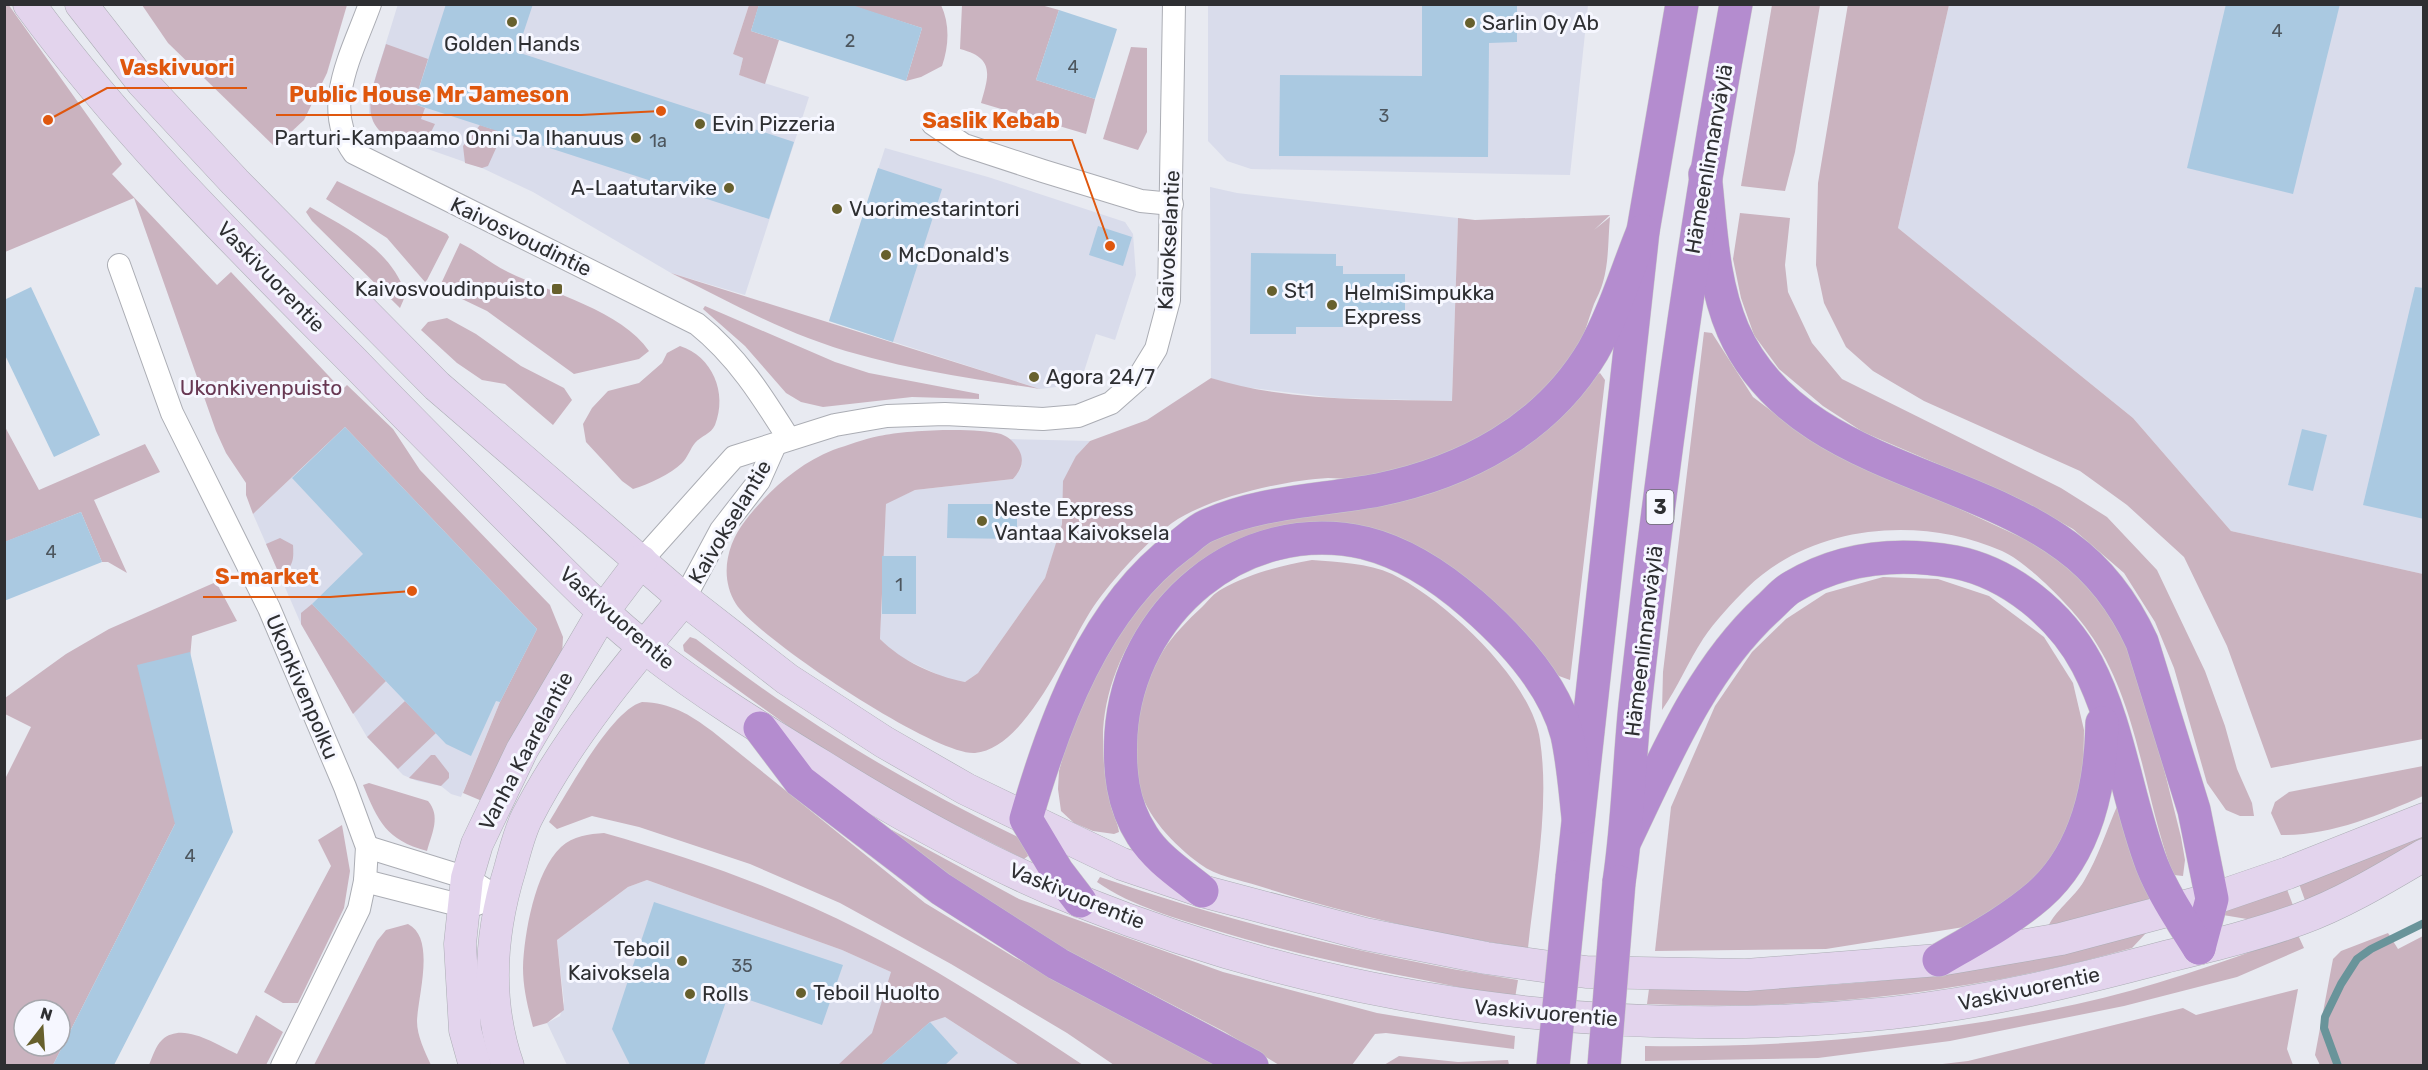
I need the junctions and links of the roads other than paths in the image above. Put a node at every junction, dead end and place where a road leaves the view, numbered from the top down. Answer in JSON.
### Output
{"nodes":[{"id":1,"x":29,"y":4,"type":"edge"},
{"id":2,"x":81,"y":4,"type":"edge"},
{"id":3,"x":370,"y":4,"type":"edge"},
{"id":4,"x":1174,"y":4,"type":"edge"},
{"id":5,"x":1682,"y":4,"type":"edge"},
{"id":6,"x":1736,"y":4,"type":"edge"},
{"id":7,"x":933,"y":124,"type":"dead end"},
{"id":8,"x":1705,"y":174,"type":"junction"},
{"id":9,"x":1172,"y":204,"type":"junction"},
{"id":10,"x":1643,"y":231,"type":"junction"},
{"id":11,"x":119,"y":265,"type":"dead end"},
{"id":12,"x":782,"y":442,"type":"junction"},
{"id":13,"x":641,"y":561,"type":"junction"},
{"id":14,"x":684,"y":599,"type":"junction"},
{"id":15,"x":604,"y":610,"type":"junction"},
{"id":16,"x":644,"y":647,"type":"junction"},
{"id":17,"x":2103,"y":700,"type":"junction"},
{"id":18,"x":760,"y":728,"type":"junction"},
{"id":19,"x":1578,"y":817,"type":"junction"},
{"id":20,"x":1026,"y":819,"type":"junction"},
{"id":21,"x":2424,"y":819,"type":"edge"},
{"id":22,"x":1625,"y":841,"type":"junction"},
{"id":23,"x":367,"y":847,"type":"junction"},
{"id":24,"x":2424,"y":855,"type":"edge"},
{"id":25,"x":365,"y":881,"type":"junction"},
{"id":26,"x":1202,"y":891,"type":"junction"},
{"id":27,"x":465,"y":892,"type":"junction"},
{"id":28,"x":2212,"y":899,"type":"junction"},
{"id":29,"x":501,"y":900,"type":"junction"},
{"id":30,"x":1080,"y":901,"type":"junction"},
{"id":31,"x":2175,"y":911,"type":"junction"},
{"id":32,"x":2199,"y":948,"type":"junction"},
{"id":33,"x":1939,"y":960,"type":"junction"},
{"id":34,"x":282,"y":1065,"type":"edge"},
{"id":35,"x":475,"y":1065,"type":"edge"},
{"id":36,"x":508,"y":1065,"type":"edge"},
{"id":37,"x":1252,"y":1065,"type":"edge"},
{"id":38,"x":1554,"y":1065,"type":"edge"},
{"id":39,"x":1604,"y":1065,"type":"edge"}],
"edges":[{"from":1,"to":15,"type":"main road","name":"Vaskivuorentie"},
{"from":2,"to":13,"type":"main road","name":"Vaskivuorentie"},
{"from":3,"to":12,"type":"street","name":"Kaivosvoudintie"},
{"from":4,"to":9,"type":"street","name":"Kaivokselantie"},
{"from":5,"to":10,"type":"highway"},
{"from":6,"to":8,"type":"highway","name":"Hämeenlinnanväylä","number":"3"},
{"from":7,"to":9,"type":"street"},
{"from":8,"to":22,"type":"highway","name":"Hämeenlinnanväylä","number":"3"},
{"from":8,"to":28,"type":"highway"},
{"from":9,"to":12,"type":"street","name":"Kaivokselantie"},
{"from":10,"to":19,"type":"highway"},
{"from":10,"to":20,"type":"highway"},
{"from":11,"to":23,"type":"street","name":"Ukonkivenpolku"},
{"from":12,"to":13,"type":"street","name":"Kaivokselantie"},
{"from":12,"to":14,"type":"street","name":"Kaivokselantie"},
{"from":13,"to":14,"type":"main road","name":"Vaskivuorentie"},
{"from":13,"to":15,"type":"main road","name":"Vanha Kaarelantie"},
{"from":14,"to":16,"type":"main road","name":"Vanha Kaarelantie"},
{"from":14,"to":20,"type":"main road","name":"Vaskivuorentie"},
{"from":15,"to":16,"type":"main road","name":"Vaskivuorentie"},
{"from":15,"to":27,"type":"main road","name":"Vanha Kaarelantie"},
{"from":16,"to":18,"type":"main road","name":"Vaskivuorentie"},
{"from":16,"to":29,"type":"main road","name":"Vanha Kaarelantie"},
{"from":17,"to":22,"type":"highway"},
{"from":17,"to":31,"type":"highway"},
{"from":17,"to":33,"type":"highway"},
{"from":18,"to":30,"type":"main road","name":"Vaskivuorentie"},
{"from":18,"to":37,"type":"highway"},
{"from":19,"to":26,"type":"highway"},
{"from":19,"to":38,"type":"highway","bridge":true},
{"from":20,"to":26,"type":"main road","name":"Vaskivuorentie"},
{"from":20,"to":30,"type":"highway"},
{"from":21,"to":28,"type":"main road","name":"Vaskivuorentie"},
{"from":22,"to":39,"type":"highway","name":"Hämeenlinnanväylä","number":"3","bridge":true},
{"from":23,"to":25,"type":"street","name":"Ukonkivenpolku"},
{"from":23,"to":27,"type":"street"},
{"from":24,"to":32,"type":"main road","name":"Vaskivuorentie"},
{"from":25,"to":27,"type":"street"},
{"from":25,"to":34,"type":"street","name":"Ukonkivenpolku"},
{"from":26,"to":33,"type":"main road","name":"Vaskivuorentie"},
{"from":27,"to":29,"type":"street"},
{"from":27,"to":35,"type":"main road","name":"Vanha Kaarelantie"},
{"from":28,"to":31,"type":"main road","name":"Vaskivuorentie"},
{"from":28,"to":32,"type":"highway"},
{"from":29,"to":36,"type":"main road","name":"Vanha Kaarelantie"},
{"from":30,"to":32,"type":"main road","name":"Vaskivuorentie"},
{"from":31,"to":32,"type":"highway"},
{"from":31,"to":33,"type":"main road","name":"Vaskivuorentie"}]}
